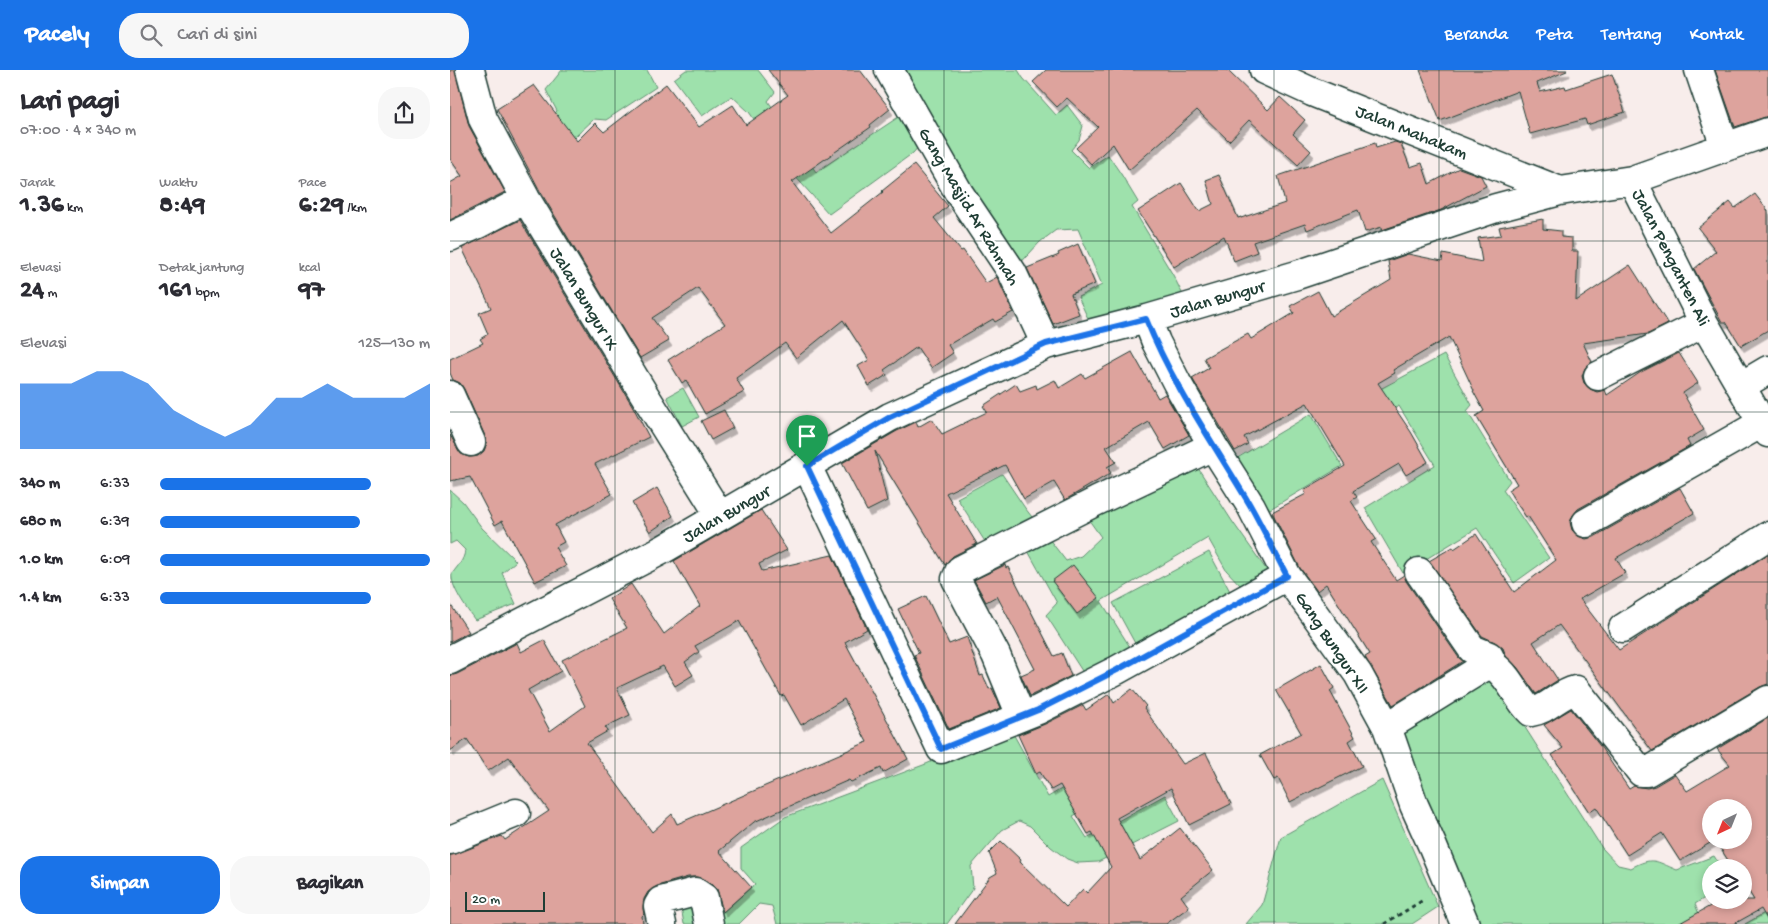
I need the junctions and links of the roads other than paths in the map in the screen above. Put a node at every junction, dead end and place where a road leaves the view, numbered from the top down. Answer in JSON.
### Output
{"nodes":[{"id":1,"x":470,"y":70,"type":"edge"},
{"id":2,"x":889,"y":70,"type":"edge"},
{"id":3,"x":1264,"y":70,"type":"edge"},
{"id":4,"x":1699,"y":70,"type":"edge"},
{"id":5,"x":1315,"y":81,"type":"edge"},
{"id":6,"x":1768,"y":132,"type":"edge"},
{"id":7,"x":1725,"y":147,"type":"junction"},
{"id":8,"x":1632,"y":180,"type":"junction"},
{"id":9,"x":1560,"y":191,"type":"junction"},
{"id":10,"x":526,"y":199,"type":"junction"},
{"id":11,"x":450,"y":237,"type":"edge"},
{"id":12,"x":1146,"y":319,"type":"junction"},
{"id":13,"x":1704,"y":323,"type":"junction"},
{"id":14,"x":1046,"y":344,"type":"junction"},
{"id":15,"x":1768,"y":370,"type":"edge"},
{"id":16,"x":1598,"y":376,"type":"dead end"},
{"id":17,"x":1741,"y":386,"type":"junction"},
{"id":18,"x":450,"y":395,"type":"edge"},
{"id":19,"x":1765,"y":428,"type":"edge"},
{"id":20,"x":471,"y":442,"type":"dead end"},
{"id":21,"x":1213,"y":446,"type":"junction"},
{"id":22,"x":807,"y":466,"type":"junction"},
{"id":23,"x":720,"y":516,"type":"junction"},
{"id":24,"x":1586,"y":523,"type":"dead end"},
{"id":25,"x":1768,"y":536,"type":"edge"},
{"id":26,"x":1419,"y":572,"type":"dead end"},
{"id":27,"x":1287,"y":576,"type":"junction"},
{"id":28,"x":1622,"y":628,"type":"dead end"},
{"id":29,"x":450,"y":660,"type":"edge"},
{"id":30,"x":1494,"y":666,"type":"junction"},
{"id":31,"x":1768,"y":700,"type":"edge"},
{"id":32,"x":1021,"y":716,"type":"junction"},
{"id":33,"x":1387,"y":727,"type":"junction"},
{"id":34,"x":516,"y":813,"type":"dead end"},
{"id":35,"x":450,"y":840,"type":"edge"},
{"id":36,"x":662,"y":924,"type":"edge"},
{"id":37,"x":709,"y":924,"type":"edge"},
{"id":38,"x":1465,"y":924,"type":"edge"}],
"edges":[{"from":1,"to":10,"type":"street","name":"Jalan Bungur IX"},
{"from":2,"to":14,"type":"street","name":"Gang Masjid Ar Rahmah"},
{"from":3,"to":5,"type":"street","name":"Jalan Mahakam"},
{"from":4,"to":7,"type":"street"},
{"from":5,"to":9,"type":"street","name":"Jalan Mahakam"},
{"from":6,"to":7,"type":"street","name":"Jalan Penganten Ali"},
{"from":7,"to":8,"type":"street","name":"Jalan Penganten Ali"},
{"from":8,"to":9,"type":"street","name":"Jalan Bungur"},
{"from":8,"to":13,"type":"street","name":"Jalan Penganten Ali"},
{"from":9,"to":12,"type":"street","name":"Jalan Bungur"},
{"from":10,"to":11,"type":"street"},
{"from":10,"to":23,"type":"street","name":"Jalan Bungur IX"},
{"from":12,"to":14,"type":"street","name":"Jalan Bungur"},
{"from":12,"to":21,"type":"street","name":"Gang Bungur XII"},
{"from":13,"to":16,"type":"street"},
{"from":13,"to":17,"type":"street","name":"Jalan Penganten Ali"},
{"from":14,"to":22,"type":"street","name":"Jalan Bungur"},
{"from":15,"to":17,"type":"street"},
{"from":17,"to":19,"type":"street","name":"Jalan Penganten Ali"},
{"from":18,"to":20,"type":"street"},
{"from":19,"to":24,"type":"street"},
{"from":21,"to":27,"type":"street","name":"Gang Bungur XII"},
{"from":21,"to":32,"type":"street"},
{"from":22,"to":23,"type":"street","name":"Jalan Bungur"},
{"from":22,"to":32,"type":"street"},
{"from":23,"to":29,"type":"street","name":"Jalan Bungur"},
{"from":25,"to":28,"type":"street"},
{"from":26,"to":30,"type":"street"},
{"from":27,"to":32,"type":"street"},
{"from":27,"to":33,"type":"street","name":"Gang Bungur XII"},
{"from":30,"to":31,"type":"street"},
{"from":30,"to":33,"type":"street"},
{"from":33,"to":38,"type":"street","name":"Gang Bungur XII"},
{"from":34,"to":35,"type":"street"},
{"from":36,"to":37,"type":"street"}]}
